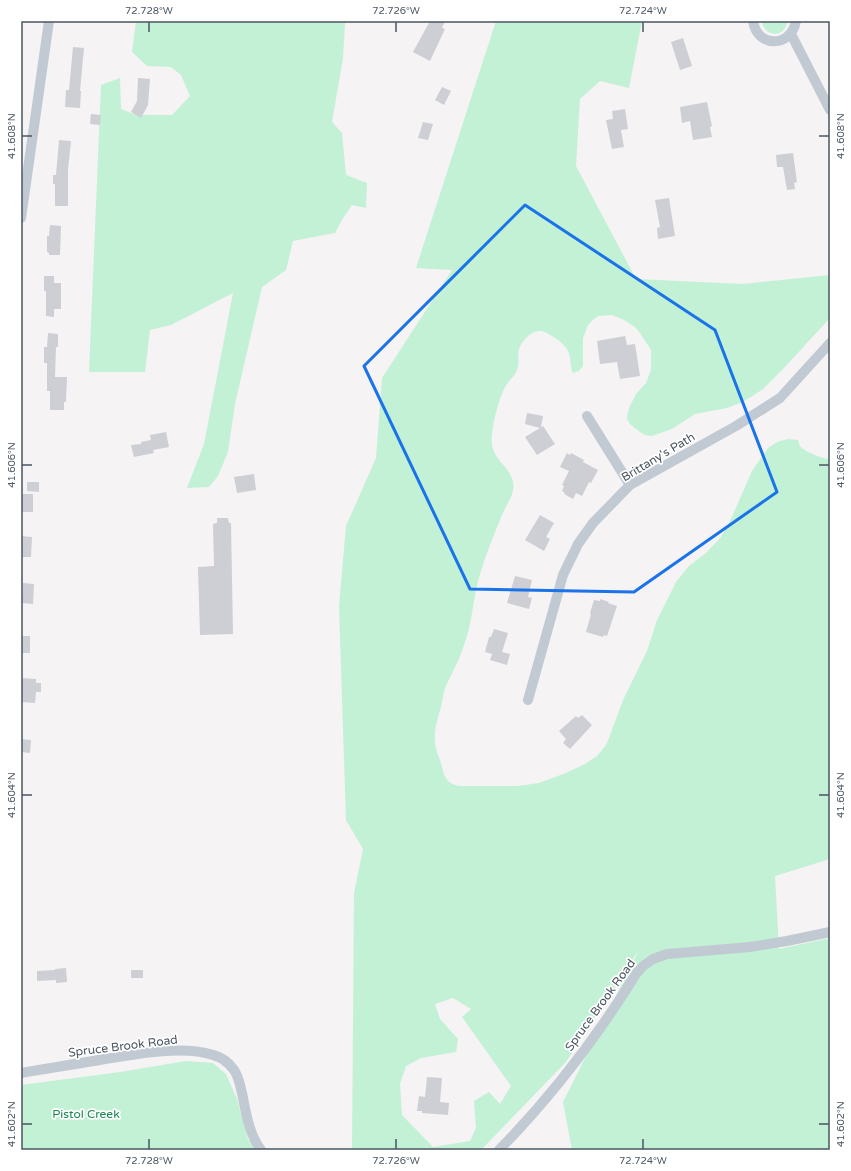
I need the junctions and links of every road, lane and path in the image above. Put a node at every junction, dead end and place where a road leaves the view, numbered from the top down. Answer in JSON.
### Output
{"nodes":[{"id":1,"x":48,"y":21,"type":"edge"},
{"id":2,"x":753,"y":21,"type":"edge"},
{"id":3,"x":796,"y":21,"type":"edge"},
{"id":4,"x":790,"y":34,"type":"junction"},
{"id":5,"x":830,"y":110,"type":"edge"},
{"id":6,"x":21,"y":218,"type":"edge"},
{"id":7,"x":830,"y":343,"type":"edge"},
{"id":8,"x":587,"y":416,"type":"dead end"},
{"id":9,"x":630,"y":485,"type":"junction"},
{"id":10,"x":528,"y":700,"type":"dead end"},
{"id":11,"x":830,"y":932,"type":"edge"},
{"id":12,"x":21,"y":1073,"type":"edge"},
{"id":13,"x":261,"y":1150,"type":"edge"},
{"id":14,"x":499,"y":1150,"type":"edge"}],
"edges":[{"from":1,"to":6,"type":"street"},
{"from":2,"to":4,"type":"street"},
{"from":3,"to":4,"type":"street"},
{"from":4,"to":5,"type":"street"},
{"from":7,"to":9,"type":"street","name":"Brittany's Path"},
{"from":8,"to":9,"type":"street"},
{"from":9,"to":10,"type":"street","name":"Brittany's Path"},
{"from":11,"to":14,"type":"street","name":"Spruce Brook Road"},
{"from":12,"to":13,"type":"street","name":"Spruce Brook Road"}]}
